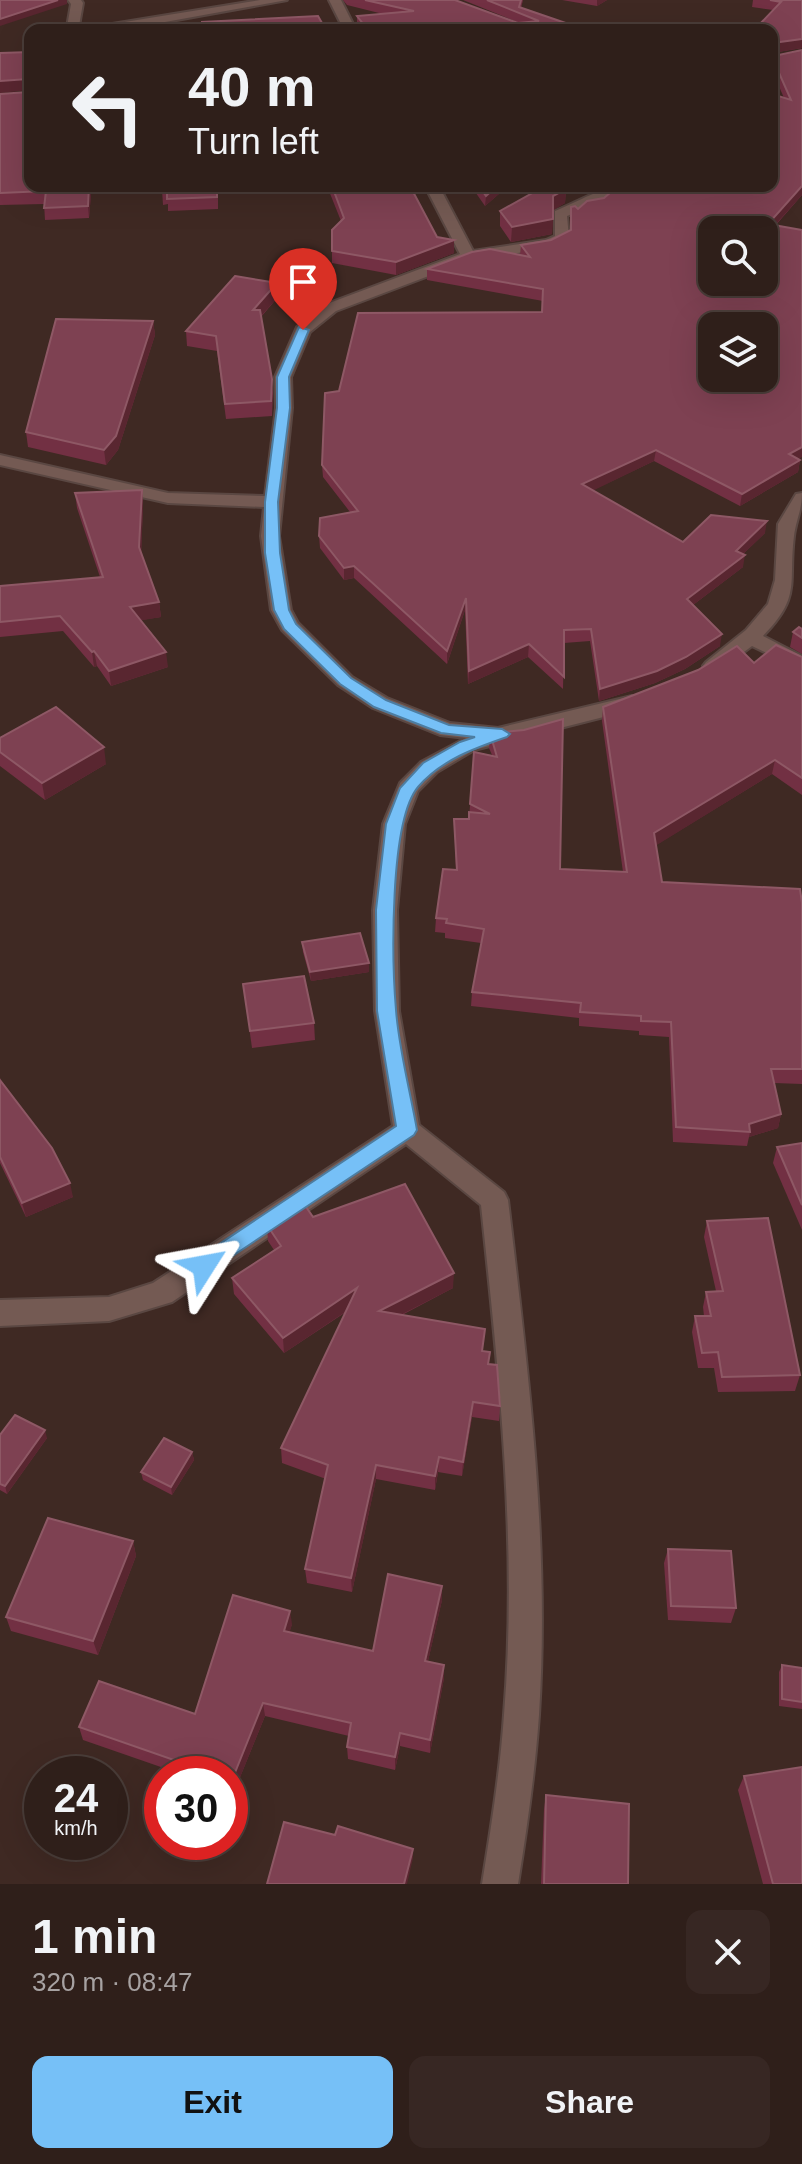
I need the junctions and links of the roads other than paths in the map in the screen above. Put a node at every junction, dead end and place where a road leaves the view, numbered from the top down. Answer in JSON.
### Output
{"nodes":[{"id":1,"x":74,"y":0,"type":"edge"},
{"id":2,"x":281,"y":0,"type":"edge"},
{"id":3,"x":335,"y":0,"type":"edge"},
{"id":4,"x":74,"y":24,"type":"edge"},
{"id":5,"x":136,"y":24,"type":"edge"},
{"id":6,"x":347,"y":24,"type":"edge"},
{"id":7,"x":435,"y":192,"type":"edge"},
{"id":8,"x":610,"y":192,"type":"edge"},
{"id":9,"x":468,"y":256,"type":"junction"},
{"id":10,"x":0,"y":460,"type":"edge"},
{"id":11,"x":802,"y":498,"type":"edge"},
{"id":12,"x":271,"y":502,"type":"junction"},
{"id":13,"x":750,"y":637,"type":"junction"},
{"id":14,"x":802,"y":664,"type":"edge"},
{"id":15,"x":694,"y":677,"type":"edge"},
{"id":16,"x":656,"y":693,"type":"edge"},
{"id":17,"x":502,"y":734,"type":"junction"},
{"id":18,"x":407,"y":1130,"type":"junction"},
{"id":19,"x":0,"y":1313,"type":"edge"},
{"id":20,"x":500,"y":1884,"type":"edge"}],
"edges":[{"from":1,"to":4,"type":"street"},
{"from":2,"to":5,"type":"street"},
{"from":3,"to":6,"type":"street"},
{"from":7,"to":9,"type":"street"},
{"from":8,"to":9,"type":"street"},
{"from":9,"to":12,"type":"street"},
{"from":10,"to":12,"type":"street"},
{"from":11,"to":13,"type":"street"},
{"from":12,"to":17,"type":"street"},
{"from":13,"to":14,"type":"street"},
{"from":13,"to":15,"type":"street"},
{"from":16,"to":17,"type":"street"},
{"from":17,"to":18,"type":"street"},
{"from":18,"to":19,"type":"street"},
{"from":18,"to":20,"type":"street"}]}
